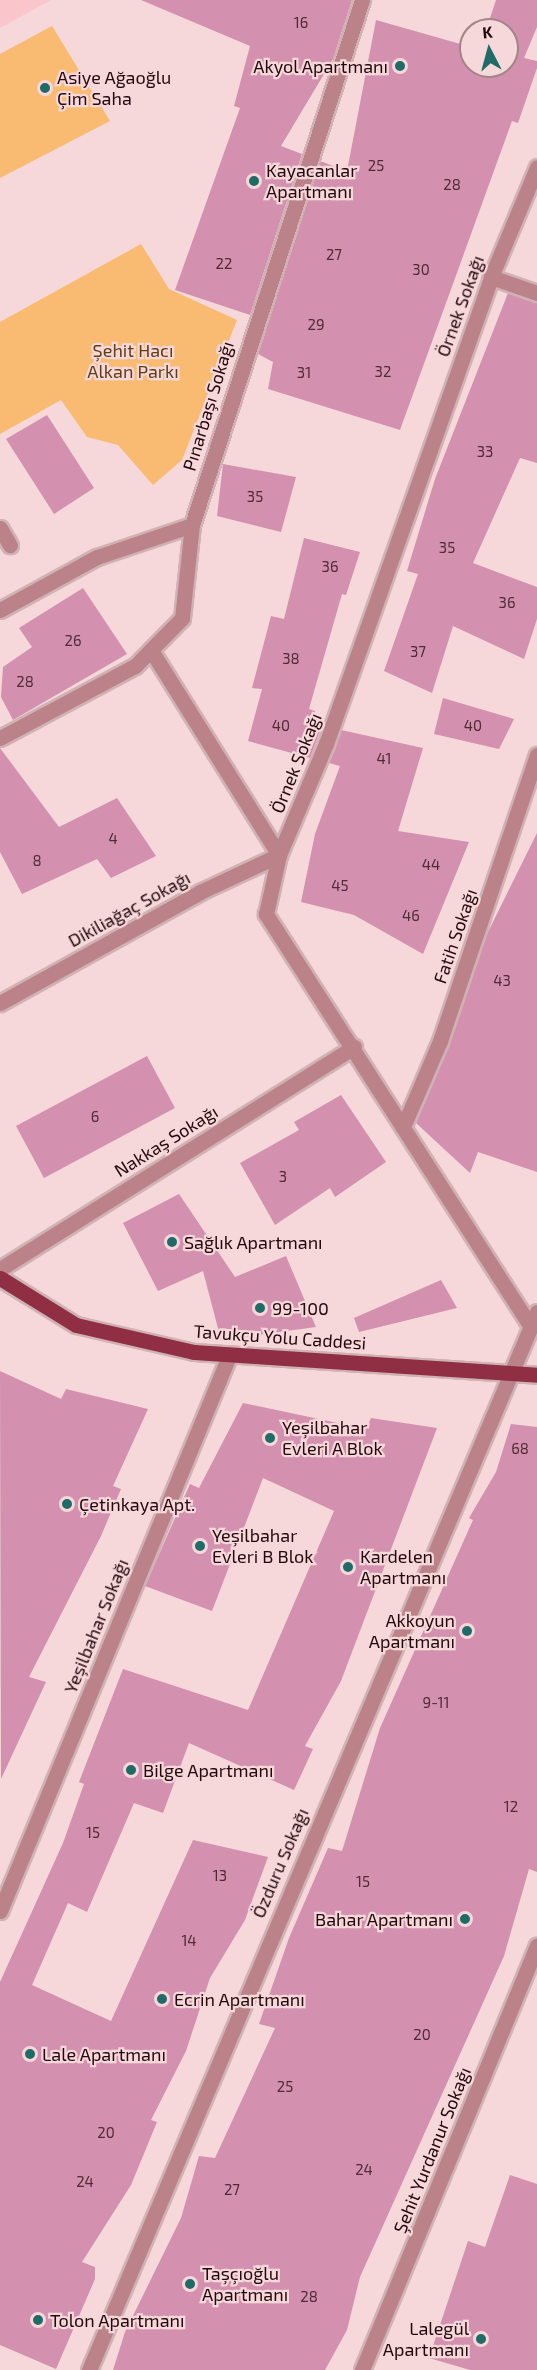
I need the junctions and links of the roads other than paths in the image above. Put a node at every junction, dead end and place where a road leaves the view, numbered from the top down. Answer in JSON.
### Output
{"nodes":[{"id":1,"x":362,"y":0,"type":"edge"},
{"id":2,"x":537,"y":167,"type":"edge"},
{"id":3,"x":491,"y":277,"type":"junction"},
{"id":4,"x":537,"y":293,"type":"edge"},
{"id":5,"x":192,"y":525,"type":"junction"},
{"id":6,"x":0,"y":528,"type":"edge"},
{"id":7,"x":10,"y":545,"type":"dead end"},
{"id":8,"x":0,"y":610,"type":"edge"},
{"id":9,"x":151,"y":650,"type":"junction"},
{"id":10,"x":0,"y":738,"type":"edge"},
{"id":11,"x":537,"y":755,"type":"edge"},
{"id":12,"x":279,"y":855,"type":"junction"},
{"id":13,"x":0,"y":1003,"type":"edge"},
{"id":14,"x":354,"y":1047,"type":"junction"},
{"id":15,"x":403,"y":1127,"type":"junction"},
{"id":16,"x":0,"y":1269,"type":"edge"},
{"id":17,"x":0,"y":1278,"type":"edge"},
{"id":18,"x":537,"y":1312,"type":"edge"},
{"id":19,"x":531,"y":1328,"type":"junction"},
{"id":20,"x":229,"y":1356,"type":"junction"},
{"id":21,"x":507,"y":1371,"type":"junction"},
{"id":22,"x":537,"y":1375,"type":"edge"},
{"id":23,"x":0,"y":1911,"type":"edge"},
{"id":24,"x":537,"y":1946,"type":"edge"},
{"id":25,"x":89,"y":2370,"type":"edge"},
{"id":26,"x":362,"y":2370,"type":"edge"}],
"edges":[{"from":1,"to":5,"type":"street","name":"Pınarbaşı Sokağı"},
{"from":2,"to":3,"type":"street","name":"Örnek Sokağı"},
{"from":3,"to":4,"type":"street"},
{"from":3,"to":12,"type":"street","name":"Örnek Sokağı"},
{"from":5,"to":8,"type":"street"},
{"from":5,"to":9,"type":"street","name":"Pınarbaşı Sokağı"},
{"from":6,"to":7,"type":"street"},
{"from":9,"to":10,"type":"street","name":"Pınarbaşı Sokağı"},
{"from":9,"to":12,"type":"street"},
{"from":11,"to":15,"type":"street","name":"Fatih Sokağı"},
{"from":12,"to":13,"type":"street","name":"Dikiliağaç Sokağı"},
{"from":12,"to":14,"type":"street","name":"Örnek Sokağı"},
{"from":14,"to":15,"type":"street","name":"Örnek Sokağı"},
{"from":14,"to":16,"type":"street","name":"Nakkaş Sokağı"},
{"from":15,"to":19,"type":"street","name":"Örnek Sokağı"},
{"from":17,"to":20,"type":"main road","name":"Tavukçu Yolu Caddesi"},
{"from":18,"to":19,"type":"street","name":"Özduru Sokağı"},
{"from":19,"to":21,"type":"street","name":"Özduru Sokağı"},
{"from":20,"to":21,"type":"main road","name":"Tavukçu Yolu Caddesi"},
{"from":20,"to":23,"type":"street","name":"Yeşilbahar Sokağı"},
{"from":21,"to":22,"type":"main road","name":"Tavukçu Yolu Caddesi"},
{"from":21,"to":25,"type":"street","name":"Özduru Sokağı"},
{"from":24,"to":26,"type":"street","name":"Şehit Yurdanur Sokağı"}]}
